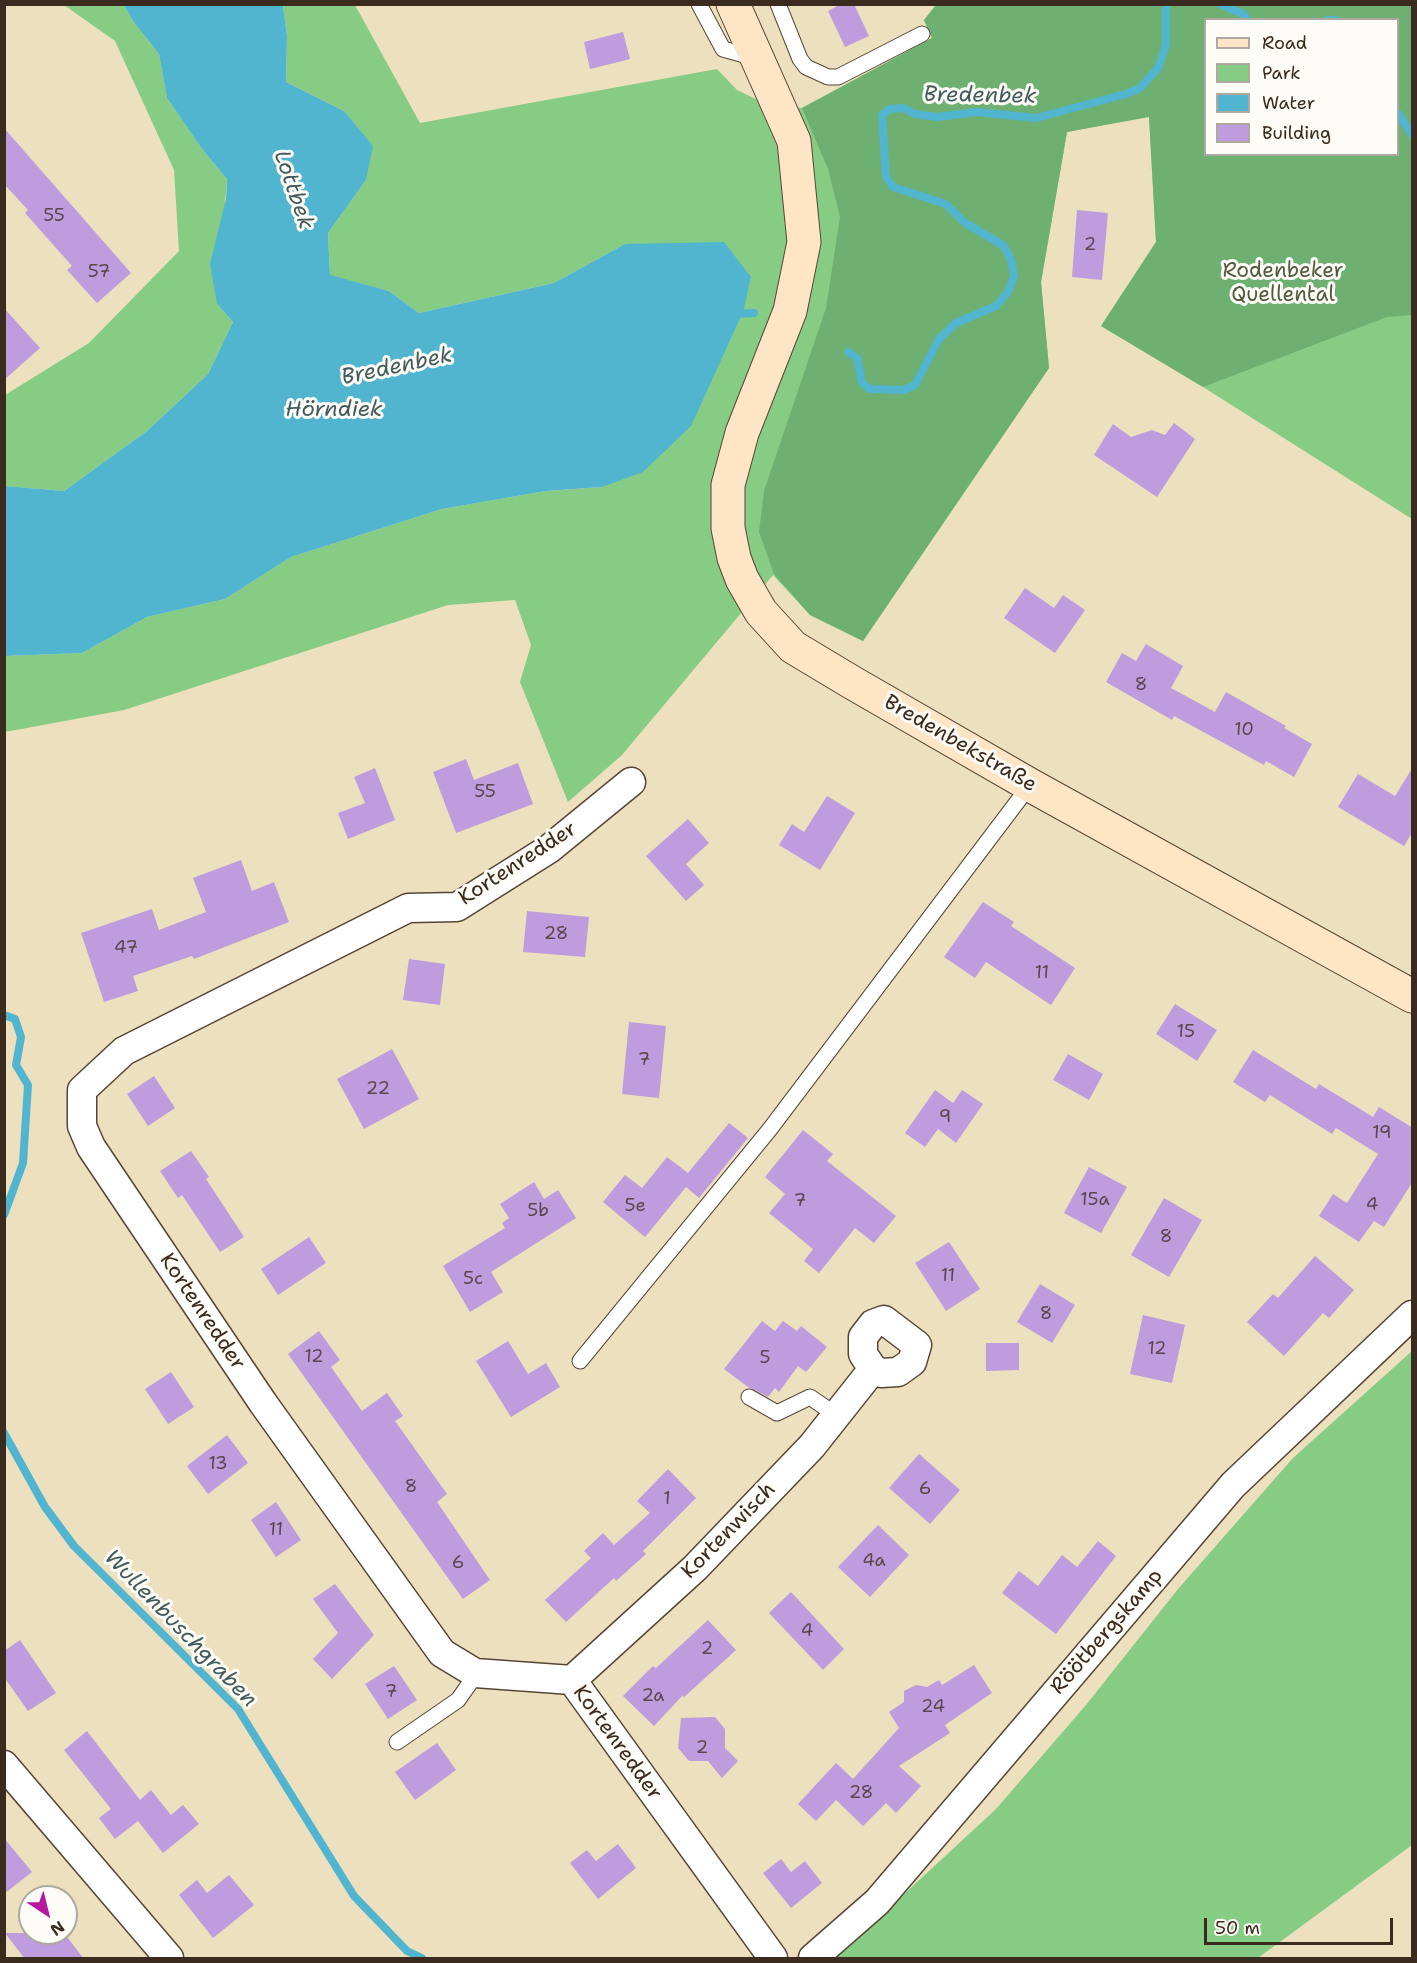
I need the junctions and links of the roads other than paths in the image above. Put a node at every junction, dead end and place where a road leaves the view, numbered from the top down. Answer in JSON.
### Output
{"nodes":[{"id":1,"x":699,"y":4,"type":"edge"},
{"id":2,"x":733,"y":4,"type":"edge"},
{"id":3,"x":778,"y":4,"type":"edge"},
{"id":4,"x":922,"y":34,"type":"dead end"},
{"id":5,"x":758,"y":58,"type":"junction"},
{"id":6,"x":631,"y":782,"type":"dead end"},
{"id":7,"x":1030,"y":785,"type":"junction"},
{"id":8,"x":1413,"y":996,"type":"edge"},
{"id":9,"x":1413,"y":1315,"type":"edge"},
{"id":10,"x":580,"y":1361,"type":"dead end"},
{"id":11,"x":873,"y":1369,"type":"dead end"},
{"id":12,"x":749,"y":1397,"type":"dead end"},
{"id":13,"x":836,"y":1415,"type":"junction"},
{"id":14,"x":477,"y":1673,"type":"junction"},
{"id":15,"x":572,"y":1680,"type":"junction"},
{"id":16,"x":397,"y":1742,"type":"dead end"},
{"id":17,"x":4,"y":1765,"type":"edge"},
{"id":18,"x":169,"y":1959,"type":"edge"},
{"id":19,"x":773,"y":1959,"type":"edge"},
{"id":20,"x":813,"y":1959,"type":"edge"}],
"edges":[{"from":1,"to":5,"type":"lane"},
{"from":2,"to":5,"type":"street","name":"Bredenbekstraße"},
{"from":3,"to":4,"type":"lane"},
{"from":5,"to":7,"type":"street","name":"Bredenbekstraße"},
{"from":6,"to":14,"type":"street","name":"Kortenredder"},
{"from":7,"to":8,"type":"street","name":"Bredenbekstraße"},
{"from":7,"to":10,"type":"lane"},
{"from":9,"to":20,"type":"street","name":"Röötbergskamp"},
{"from":11,"to":13,"type":"street","name":"Kortenwisch"},
{"from":12,"to":13,"type":"lane"},
{"from":13,"to":15,"type":"street","name":"Kortenwisch"},
{"from":14,"to":15,"type":"street","name":"Kortenredder"},
{"from":14,"to":16,"type":"lane"},
{"from":15,"to":19,"type":"street","name":"Kortenredder"},
{"from":17,"to":18,"type":"street"}]}
